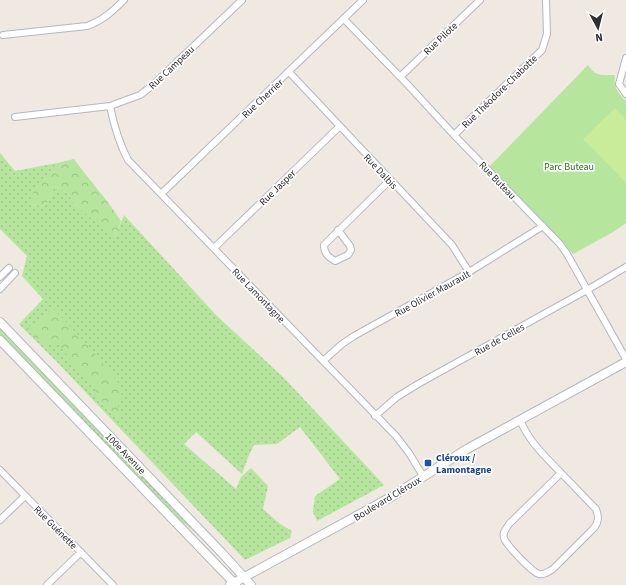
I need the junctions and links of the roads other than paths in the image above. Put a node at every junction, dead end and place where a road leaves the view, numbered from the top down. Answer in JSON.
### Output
{"nodes":[{"id":1,"x":124,"y":0,"type":"edge"},
{"id":2,"x":242,"y":0,"type":"edge"},
{"id":3,"x":363,"y":0,"type":"edge"},
{"id":4,"x":480,"y":0,"type":"edge"},
{"id":5,"x":546,"y":0,"type":"edge"},
{"id":6,"x":344,"y":19,"type":"junction"},
{"id":7,"x":3,"y":36,"type":"dead end"},
{"id":8,"x":626,"y":58,"type":"edge"},
{"id":9,"x":289,"y":72,"type":"junction"},
{"id":10,"x":400,"y":77,"type":"junction"},
{"id":11,"x":626,"y":94,"type":"edge"},
{"id":12,"x":110,"y":106,"type":"junction"},
{"id":13,"x":15,"y":117,"type":"dead end"},
{"id":14,"x":340,"y":126,"type":"junction"},
{"id":15,"x":454,"y":135,"type":"junction"},
{"id":16,"x":390,"y":180,"type":"junction"},
{"id":17,"x":161,"y":194,"type":"junction"},
{"id":18,"x":543,"y":226,"type":"junction"},
{"id":19,"x":338,"y":230,"type":"junction"},
{"id":20,"x":214,"y":248,"type":"junction"},
{"id":21,"x":626,"y":267,"type":"edge"},
{"id":22,"x":9,"y":268,"type":"dead end"},
{"id":23,"x":470,"y":272,"type":"junction"},
{"id":24,"x":15,"y":273,"type":"dead end"},
{"id":25,"x":0,"y":277,"type":"edge"},
{"id":26,"x":0,"y":289,"type":"edge"},
{"id":27,"x":587,"y":290,"type":"junction"},
{"id":28,"x":0,"y":322,"type":"edge"},
{"id":29,"x":0,"y":340,"type":"edge"},
{"id":30,"x":626,"y":359,"type":"edge"},
{"id":31,"x":323,"y":362,"type":"junction"},
{"id":32,"x":626,"y":362,"type":"edge"},
{"id":33,"x":375,"y":416,"type":"junction"},
{"id":34,"x":520,"y":420,"type":"junction"},
{"id":35,"x":0,"y":470,"type":"edge"},
{"id":36,"x":562,"y":473,"type":"junction"},
{"id":37,"x":423,"y":476,"type":"junction"},
{"id":38,"x":25,"y":496,"type":"junction"},
{"id":39,"x":0,"y":520,"type":"edge"},
{"id":40,"x":81,"y":552,"type":"junction"},
{"id":41,"x":244,"y":577,"type":"junction"},
{"id":42,"x":233,"y":584,"type":"edge"},
{"id":43,"x":47,"y":585,"type":"edge"},
{"id":44,"x":113,"y":585,"type":"edge"},
{"id":45,"x":251,"y":585,"type":"edge"}],
"edges":[{"from":1,"to":7,"type":"street"},
{"from":2,"to":12,"type":"street","name":"Rue Campeau"},
{"from":3,"to":6,"type":"street","name":"Rue Cherrier"},
{"from":4,"to":10,"type":"street","name":"Rue Pilote"},
{"from":5,"to":15,"type":"street","name":"Rue Théodore-Chabotte"},
{"from":6,"to":9,"type":"street","name":"Rue Cherrier"},
{"from":6,"to":10,"type":"street","name":"Rue Buteau"},
{"from":8,"to":11,"type":"street"},
{"from":9,"to":14,"type":"street","name":"Rue Dalbis"},
{"from":9,"to":17,"type":"street","name":"Rue Cherrier"},
{"from":10,"to":15,"type":"street","name":"Rue Buteau"},
{"from":12,"to":13,"type":"street","name":"Rue Campeau"},
{"from":12,"to":17,"type":"street","name":"Rue Lamontagne"},
{"from":14,"to":16,"type":"street","name":"Rue Dalbis"},
{"from":14,"to":20,"type":"street","name":"Rue Jasper"},
{"from":15,"to":18,"type":"street","name":"Rue Buteau"},
{"from":16,"to":19,"type":"street"},
{"from":16,"to":23,"type":"street","name":"Rue Dalbis"},
{"from":17,"to":20,"type":"street","name":"Rue Lamontagne"},
{"from":18,"to":23,"type":"street","name":"Rue Olivier Maurault"},
{"from":18,"to":27,"type":"street","name":"Rue Buteau"},
{"from":19,"to":19,"type":"street"},
{"from":20,"to":31,"type":"street","name":"Rue Lamontagne"},
{"from":21,"to":27,"type":"street","name":"Rue de Celles"},
{"from":22,"to":25,"type":"street"},
{"from":23,"to":31,"type":"street","name":"Rue Olivier Maurault"},
{"from":24,"to":26,"type":"street"},
{"from":27,"to":30,"type":"street","name":"Rue Buteau"},
{"from":27,"to":33,"type":"street","name":"Rue de Celles"},
{"from":28,"to":41,"type":"street","name":"100e Avenue"},
{"from":29,"to":42,"type":"street","name":"100e Avenue"},
{"from":31,"to":33,"type":"street","name":"Rue Lamontagne"},
{"from":32,"to":34,"type":"street","name":"Boulevard Cléroux"},
{"from":33,"to":37,"type":"street","name":"Rue Lamontagne"},
{"from":34,"to":36,"type":"street"},
{"from":34,"to":37,"type":"street","name":"Boulevard Cléroux"},
{"from":35,"to":38,"type":"street","name":"Rue Guénette"},
{"from":36,"to":36,"type":"street"},
{"from":37,"to":41,"type":"street","name":"Boulevard Cléroux"},
{"from":38,"to":39,"type":"street"},
{"from":38,"to":40,"type":"street","name":"Rue Guénette"},
{"from":40,"to":43,"type":"street"},
{"from":40,"to":44,"type":"street","name":"Rue Guénette"},
{"from":41,"to":42,"type":"street","name":"Boulevard Cléroux"},
{"from":41,"to":45,"type":"street","name":"100e Avenue"}]}
